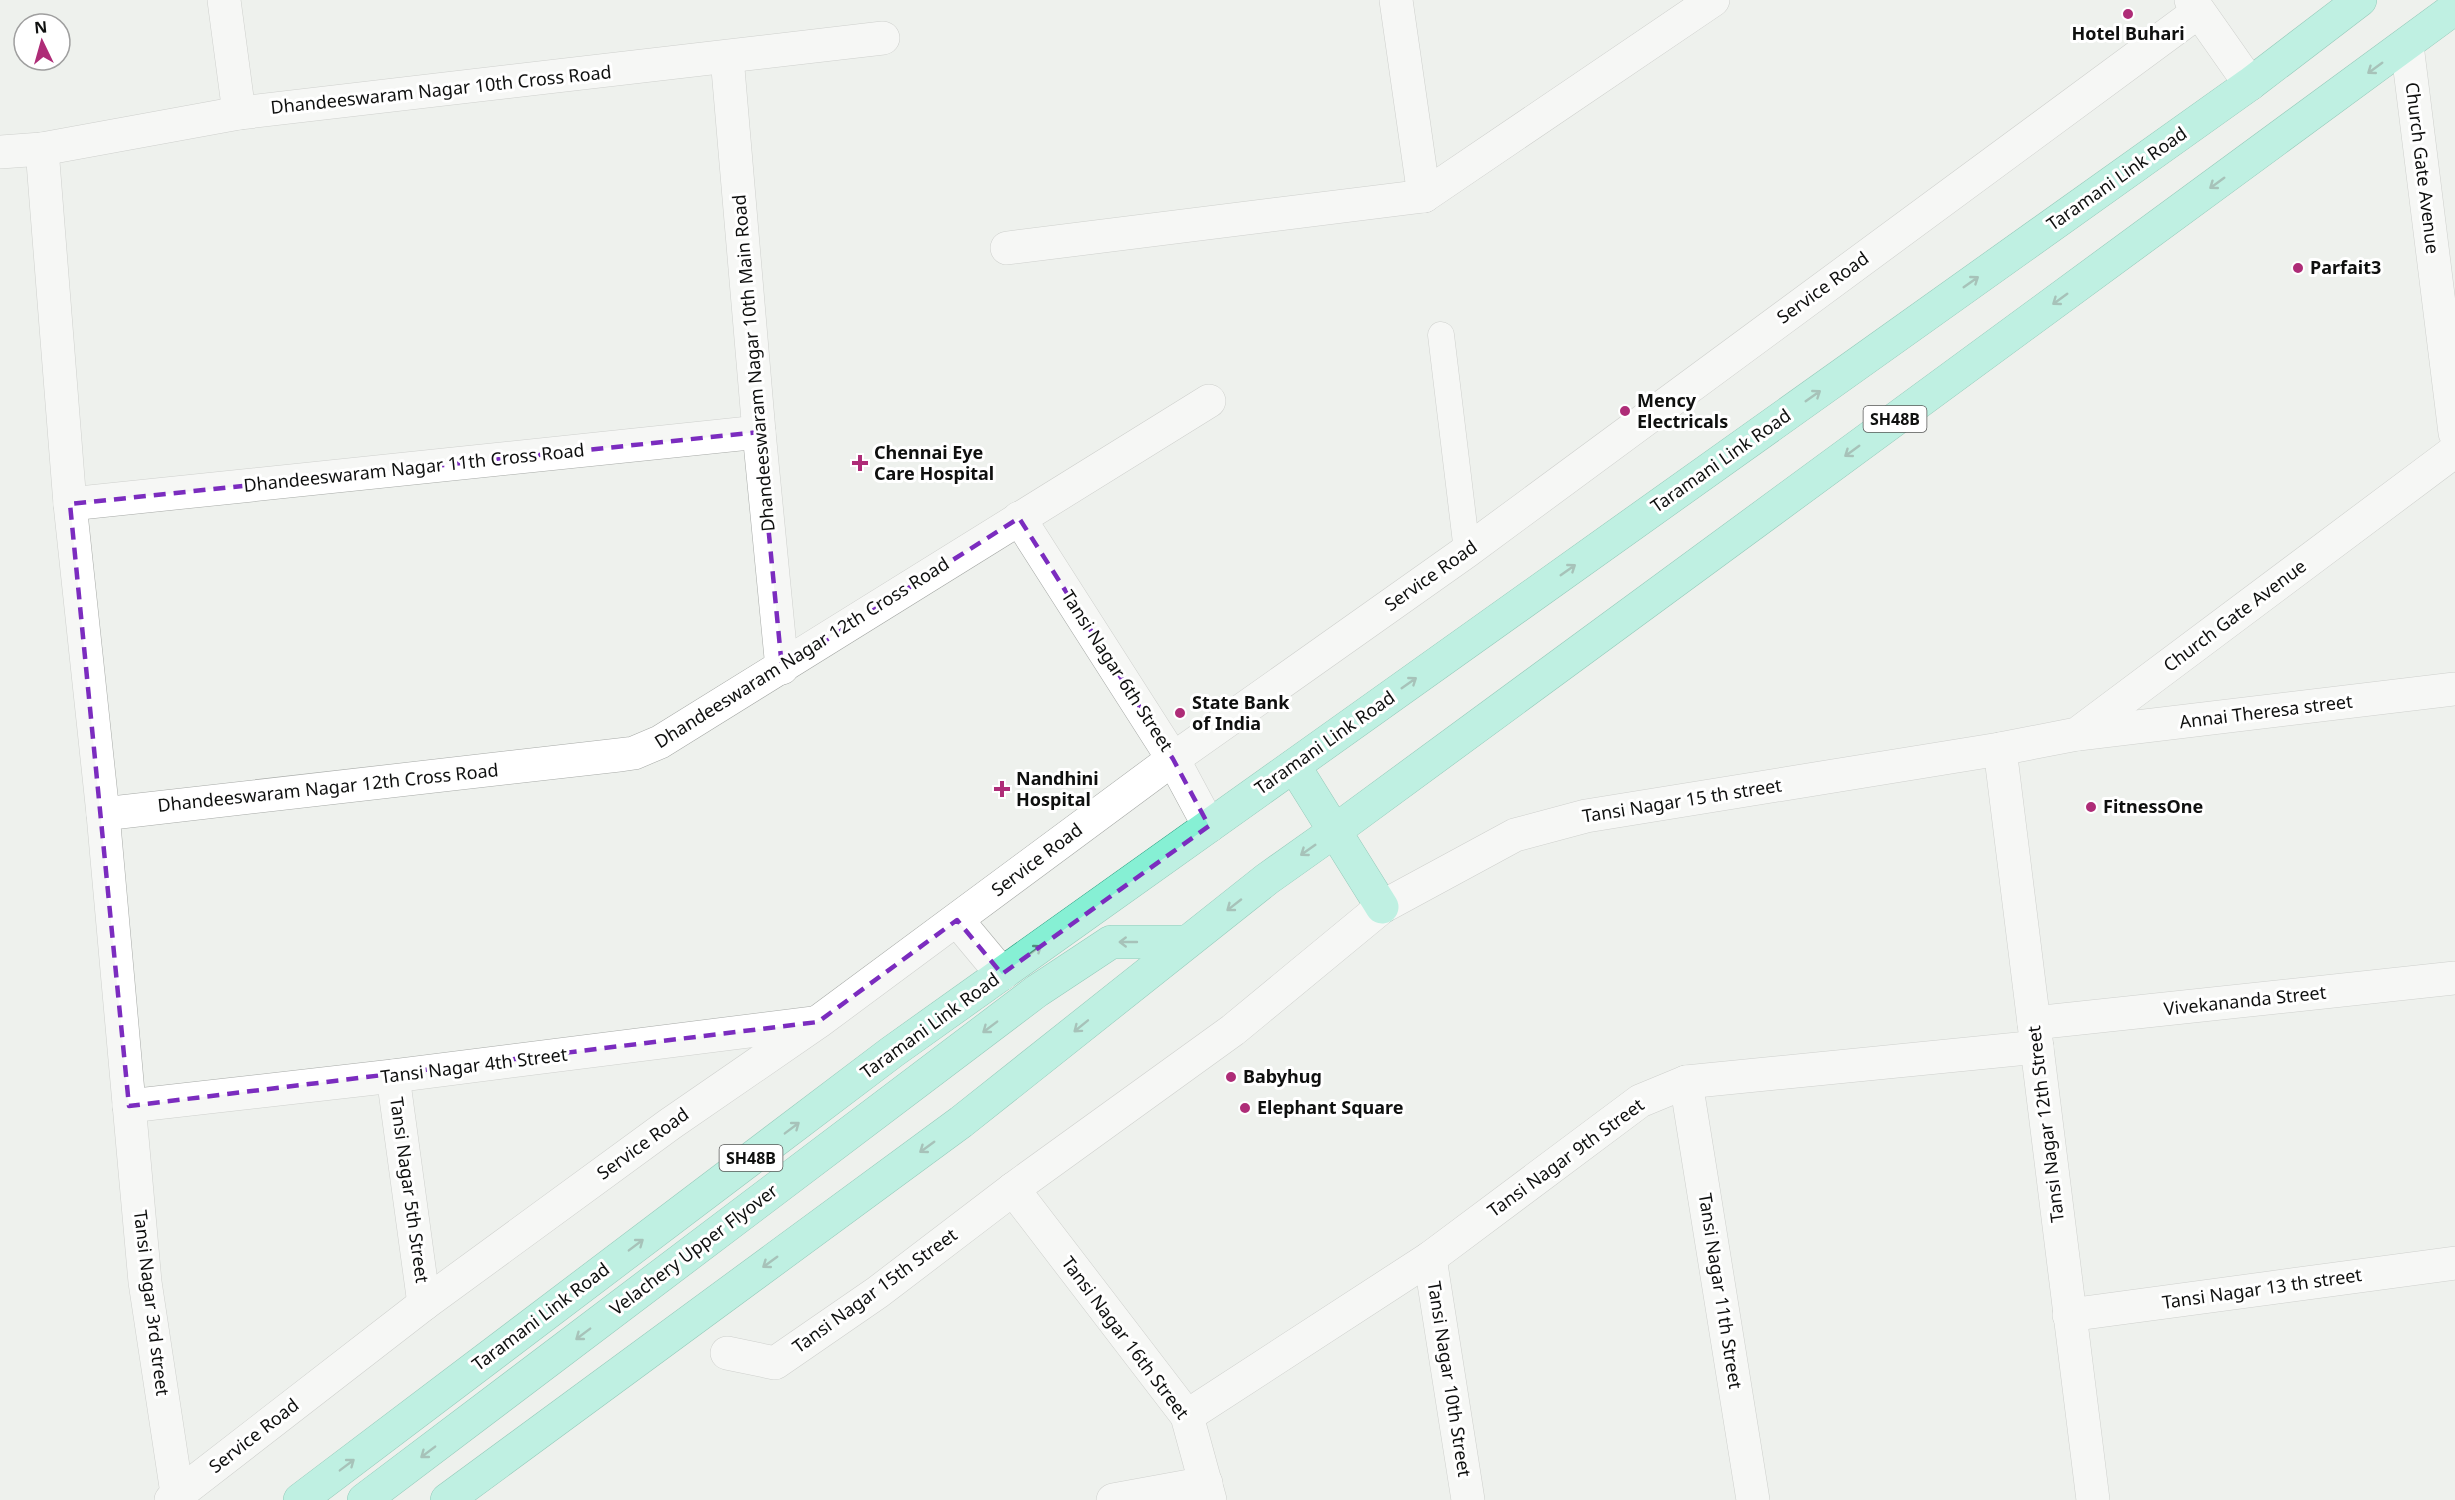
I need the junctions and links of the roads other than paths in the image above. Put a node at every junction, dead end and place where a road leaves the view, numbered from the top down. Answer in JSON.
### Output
{"nodes":[{"id":1,"x":224,"y":0,"type":"edge"},
{"id":2,"x":1396,"y":0,"type":"edge"},
{"id":3,"x":1713,"y":0,"type":"edge"},
{"id":4,"x":2360,"y":0,"type":"edge"},
{"id":5,"x":2195,"y":6,"type":"edge"},
{"id":6,"x":2455,"y":8,"type":"edge"},
{"id":7,"x":883,"y":38,"type":"dead end"},
{"id":8,"x":2407,"y":45,"type":"junction"},
{"id":9,"x":727,"y":57,"type":"junction"},
{"id":10,"x":2250,"y":84,"type":"junction"},
{"id":11,"x":239,"y":113,"type":"junction"},
{"id":12,"x":42,"y":149,"type":"junction"},
{"id":13,"x":0,"y":152,"type":"edge"},
{"id":14,"x":1424,"y":196,"type":"junction"},
{"id":15,"x":1008,"y":248,"type":"dead end"},
{"id":16,"x":1441,"y":335,"type":"dead end"},
{"id":17,"x":1209,"y":400,"type":"dead end"},
{"id":18,"x":759,"y":432,"type":"junction"},
{"id":19,"x":2455,"y":433,"type":"edge"},
{"id":20,"x":2455,"y":451,"type":"edge"},
{"id":21,"x":70,"y":504,"type":"junction"},
{"id":22,"x":1019,"y":518,"type":"junction"},
{"id":23,"x":1467,"y":551,"type":"junction"},
{"id":24,"x":782,"y":668,"type":"junction"},
{"id":25,"x":2455,"y":689,"type":"edge"},
{"id":26,"x":2077,"y":734,"type":"junction"},
{"id":27,"x":2000,"y":749,"type":"junction"},
{"id":28,"x":1173,"y":759,"type":"junction"},
{"id":29,"x":1293,"y":766,"type":"junction"},
{"id":30,"x":103,"y":814,"type":"junction"},
{"id":31,"x":1209,"y":826,"type":"junction"},
{"id":32,"x":1336,"y":830,"type":"junction"},
{"id":33,"x":1382,"y":907,"type":"junction"},
{"id":34,"x":957,"y":920,"type":"junction"},
{"id":35,"x":1186,"y":942,"type":"junction"},
{"id":36,"x":1002,"y":974,"type":"junction"},
{"id":37,"x":2455,"y":978,"type":"edge"},
{"id":38,"x":818,"y":1022,"type":"junction"},
{"id":39,"x":2036,"y":1035,"type":"junction"},
{"id":40,"x":393,"y":1076,"type":"junction"},
{"id":41,"x":1686,"y":1082,"type":"junction"},
{"id":42,"x":129,"y":1106,"type":"junction"},
{"id":43,"x":1013,"y":1189,"type":"junction"},
{"id":44,"x":1430,"y":1258,"type":"junction"},
{"id":45,"x":2455,"y":1263,"type":"edge"},
{"id":46,"x":424,"y":1304,"type":"junction"},
{"id":47,"x":2069,"y":1315,"type":"junction"},
{"id":48,"x":727,"y":1353,"type":"dead end"},
{"id":49,"x":1187,"y":1416,"type":"junction"},
{"id":50,"x":1208,"y":1492,"type":"edge"},
{"id":51,"x":175,"y":1498,"type":"edge"},
{"id":52,"x":300,"y":1500,"type":"edge"},
{"id":53,"x":364,"y":1500,"type":"edge"},
{"id":54,"x":447,"y":1500,"type":"edge"},
{"id":55,"x":1113,"y":1500,"type":"edge"},
{"id":56,"x":1468,"y":1500,"type":"edge"},
{"id":57,"x":1753,"y":1500,"type":"edge"},
{"id":58,"x":2093,"y":1500,"type":"edge"}],
"edges":[{"from":1,"to":11,"type":"street"},
{"from":2,"to":14,"type":"street"},
{"from":3,"to":14,"type":"street"},
{"from":4,"to":10,"type":"main road","name":"Taramani Link Road","number":"SH48B"},
{"from":5,"to":10,"type":"street"},
{"from":5,"to":23,"type":"street","name":"Service Road"},
{"from":6,"to":8,"type":"main road","number":"SH48B"},
{"from":7,"to":9,"type":"street","name":"Dhandeeswaram Nagar 10th Cross Road"},
{"from":8,"to":19,"type":"street","name":"Church Gate Avenue"},
{"from":8,"to":32,"type":"main road","number":"SH48B","one_way":true},
{"from":9,"to":11,"type":"street","name":"Dhandeeswaram Nagar 10th Cross Road"},
{"from":9,"to":18,"type":"street","name":"Dhandeeswaram Nagar 10th Main Road"},
{"from":29,"to":10,"type":"main road","name":"Taramani Link Road","number":"SH48B","one_way":true},
{"from":11,"to":12,"type":"street","name":"Dhandeeswaram Nagar 10th Cross Road"},
{"from":12,"to":13,"type":"street","name":"Dhandeeswaram Nagar 10th Cross Road"},
{"from":12,"to":21,"type":"street","name":"Tansi Nagar 3rd street"},
{"from":14,"to":15,"type":"street"},
{"from":16,"to":23,"type":"lane"},
{"from":17,"to":22,"type":"street","name":"Dhandeeswaram Nagar 12th Cross Road"},
{"from":18,"to":21,"type":"street","name":"Dhandeeswaram Nagar 11th Cross Road"},
{"from":18,"to":24,"type":"street","name":"Dhandeeswaram Nagar 10th Main Road"},
{"from":20,"to":26,"type":"street","name":"Church Gate Avenue"},
{"from":21,"to":30,"type":"street","name":"Tansi Nagar 3rd street"},
{"from":22,"to":24,"type":"street","name":"Dhandeeswaram Nagar 12th Cross Road"},
{"from":22,"to":28,"type":"street","name":"Tansi Nagar 6th Street"},
{"from":23,"to":28,"type":"street","name":"Service Road"},
{"from":24,"to":30,"type":"street","name":"Dhandeeswaram Nagar 12th Cross Road"},
{"from":25,"to":26,"type":"street","name":"Annai Theresa street"},
{"from":26,"to":27,"type":"street","name":"Church Gate Avenue"},
{"from":27,"to":33,"type":"street","name":"Tansi Nagar 15 th street"},
{"from":27,"to":39,"type":"street","name":"Tansi Nagar 12th Street"},
{"from":28,"to":31,"type":"street","name":"Tansi Nagar 6th Street"},
{"from":28,"to":34,"type":"street","name":"Service Road"},
{"from":29,"to":31,"type":"main road","name":"Taramani Link Road","number":"SH48B"},
{"from":29,"to":32,"type":"main road"},
{"from":30,"to":42,"type":"street","name":"Tansi Nagar 3rd street"},
{"from":36,"to":31,"type":"main road","name":"Taramani Link Road","number":"SH48B","one_way":true},
{"from":32,"to":33,"type":"main road"},
{"from":32,"to":35,"type":"main road","number":"SH48B","one_way":true},
{"from":33,"to":43,"type":"street","name":"Tansi Nagar 15 th street"},
{"from":34,"to":36,"type":"street"},
{"from":34,"to":38,"type":"street","name":"Service Road"},
{"from":35,"to":53,"type":"main road","name":"Velachery Upper Flyover","one_way":true},
{"from":35,"to":54,"type":"main road","number":"SH48B","one_way":true},
{"from":52,"to":36,"type":"main road","name":"Taramani Link Road","number":"SH48B","one_way":true},
{"from":37,"to":39,"type":"street","name":"Vivekananda Street"},
{"from":38,"to":40,"type":"street","name":"Tansi Nagar 4th Street"},
{"from":38,"to":46,"type":"street","name":"Service Road"},
{"from":39,"to":41,"type":"street","name":"Tansi Nagar 9th Street"},
{"from":39,"to":47,"type":"street","name":"Tansi Nagar 12th Street"},
{"from":40,"to":42,"type":"street","name":"Tansi Nagar 4th Street"},
{"from":40,"to":46,"type":"street","name":"Tansi Nagar 5th Street"},
{"from":41,"to":44,"type":"street","name":"Tansi Nagar 9th Street"},
{"from":41,"to":57,"type":"street","name":"Tansi Nagar 11th Street"},
{"from":42,"to":51,"type":"street","name":"Tansi Nagar 3rd street"},
{"from":43,"to":48,"type":"street","name":"Tansi Nagar 15th Street"},
{"from":43,"to":49,"type":"street","name":"Tansi Nagar 16th Street"},
{"from":44,"to":49,"type":"street","name":"Tansi Nagar 9th Street"},
{"from":44,"to":56,"type":"street","name":"Tansi Nagar 10th Street"},
{"from":45,"to":47,"type":"street","name":"Tansi Nagar 13 th street"},
{"from":46,"to":51,"type":"street","name":"Service Road"},
{"from":47,"to":58,"type":"street","name":"Tansi Nagar 12th Street"},
{"from":49,"to":50,"type":"street","name":"Tansi Nagar 16th Street"},
{"from":50,"to":55,"type":"street"}]}
